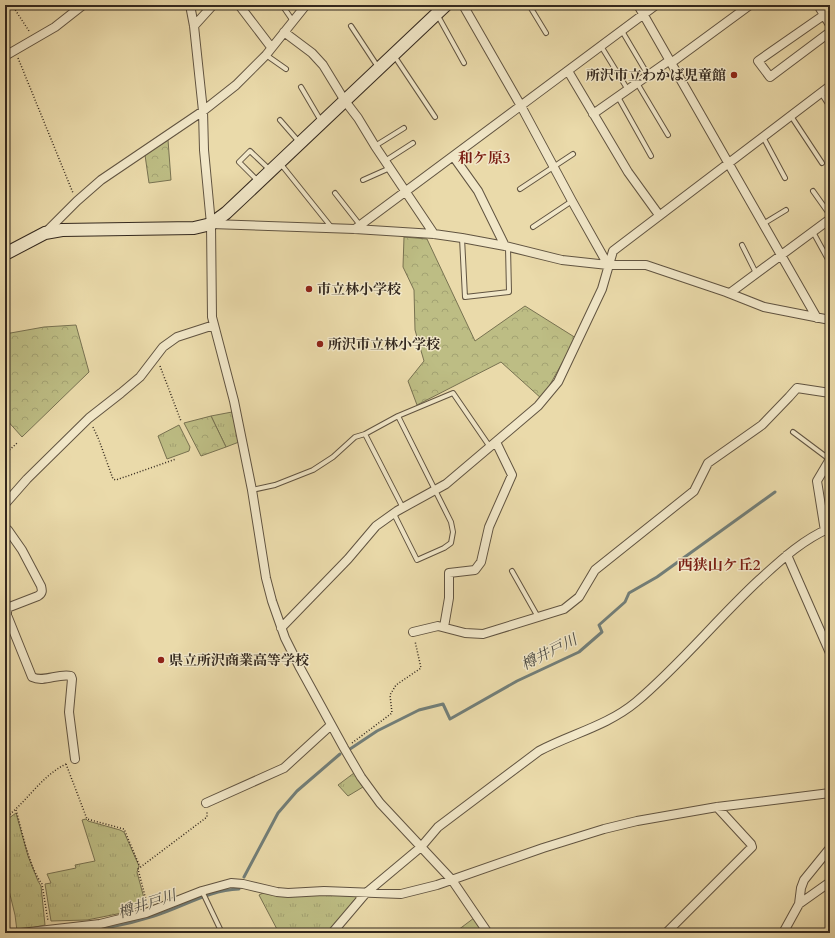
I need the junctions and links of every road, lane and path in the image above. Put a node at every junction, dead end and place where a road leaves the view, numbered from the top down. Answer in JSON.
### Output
{"nodes":[{"id":1,"x":12,"y":5,"type":"edge"},
{"id":2,"x":83,"y":5,"type":"edge"},
{"id":3,"x":190,"y":5,"type":"edge"},
{"id":4,"x":213,"y":5,"type":"edge"},
{"id":5,"x":239,"y":5,"type":"edge"},
{"id":6,"x":282,"y":5,"type":"edge"},
{"id":7,"x":306,"y":5,"type":"edge"},
{"id":8,"x":446,"y":5,"type":"edge"},
{"id":9,"x":463,"y":5,"type":"edge"},
{"id":10,"x":529,"y":5,"type":"edge"},
{"id":11,"x":638,"y":5,"type":"edge"},
{"id":12,"x":656,"y":5,"type":"edge"},
{"id":13,"x":750,"y":5,"type":"edge"},
{"id":14,"x":818,"y":5,"type":"edge"},
{"id":15,"x":436,"y":14,"type":"junction"},
{"id":16,"x":643,"y":14,"type":"junction"},
{"id":17,"x":824,"y":15,"type":"junction"},
{"id":18,"x":293,"y":22,"type":"junction"},
{"id":19,"x":830,"y":25,"type":"edge"},
{"id":20,"x":194,"y":26,"type":"junction"},
{"id":21,"x":351,"y":26,"type":"dead end"},
{"id":22,"x":622,"y":30,"type":"junction"},
{"id":23,"x":284,"y":32,"type":"junction"},
{"id":24,"x":830,"y":32,"type":"edge"},
{"id":25,"x":546,"y":33,"type":"dead end"},
{"id":26,"x":35,"y":39,"type":"junction"},
{"id":27,"x":601,"y":46,"type":"junction"},
{"id":28,"x":271,"y":47,"type":"junction"},
{"id":29,"x":15,"y":51,"type":"junction"},
{"id":30,"x":266,"y":55,"type":"junction"},
{"id":31,"x":393,"y":55,"type":"junction"},
{"id":32,"x":5,"y":56,"type":"edge"},
{"id":33,"x":670,"y":62,"type":"junction"},
{"id":34,"x":464,"y":63,"type":"dead end"},
{"id":35,"x":286,"y":69,"type":"dead end"},
{"id":36,"x":378,"y":69,"type":"junction"},
{"id":37,"x":568,"y":71,"type":"junction"},
{"id":38,"x":648,"y":75,"type":"junction"},
{"id":39,"x":637,"y":84,"type":"junction"},
{"id":40,"x":830,"y":86,"type":"edge"},
{"id":41,"x":301,"y":87,"type":"dead end"},
{"id":42,"x":628,"y":90,"type":"junction"},
{"id":43,"x":820,"y":93,"type":"junction"},
{"id":44,"x":618,"y":97,"type":"junction"},
{"id":45,"x":345,"y":101,"type":"junction"},
{"id":46,"x":521,"y":106,"type":"junction"},
{"id":47,"x":830,"y":107,"type":"edge"},
{"id":48,"x":203,"y":111,"type":"junction"},
{"id":49,"x":593,"y":114,"type":"junction"},
{"id":50,"x":791,"y":115,"type":"junction"},
{"id":51,"x":435,"y":117,"type":"dead end"},
{"id":52,"x":280,"y":120,"type":"dead end"},
{"id":53,"x":322,"y":122,"type":"junction"},
{"id":54,"x":404,"y":128,"type":"dead end"},
{"id":55,"x":668,"y":135,"type":"dead end"},
{"id":56,"x":763,"y":137,"type":"junction"},
{"id":57,"x":300,"y":143,"type":"junction"},
{"id":58,"x":413,"y":143,"type":"dead end"},
{"id":59,"x":375,"y":146,"type":"junction"},
{"id":60,"x":573,"y":154,"type":"dead end"},
{"id":61,"x":454,"y":156,"type":"junction"},
{"id":62,"x":651,"y":156,"type":"dead end"},
{"id":63,"x":385,"y":161,"type":"junction"},
{"id":64,"x":728,"y":163,"type":"junction"},
{"id":65,"x":822,"y":163,"type":"dead end"},
{"id":66,"x":275,"y":167,"type":"junction"},
{"id":67,"x":390,"y":168,"type":"junction"},
{"id":68,"x":555,"y":168,"type":"junction"},
{"id":69,"x":785,"y":178,"type":"dead end"},
{"id":70,"x":363,"y":180,"type":"dead end"},
{"id":71,"x":259,"y":182,"type":"junction"},
{"id":72,"x":520,"y":189,"type":"dead end"},
{"id":73,"x":813,"y":191,"type":"dead end"},
{"id":74,"x":406,"y":192,"type":"junction"},
{"id":75,"x":335,"y":193,"type":"dead end"},
{"id":76,"x":76,"y":201,"type":"junction"},
{"id":77,"x":572,"y":201,"type":"junction"},
{"id":78,"x":786,"y":210,"type":"dead end"},
{"id":79,"x":659,"y":215,"type":"junction"},
{"id":80,"x":830,"y":215,"type":"edge"},
{"id":81,"x":830,"y":220,"type":"edge"},
{"id":82,"x":211,"y":224,"type":"junction"},
{"id":83,"x":763,"y":224,"type":"junction"},
{"id":84,"x":358,"y":227,"type":"junction"},
{"id":85,"x":533,"y":227,"type":"dead end"},
{"id":86,"x":332,"y":229,"type":"junction"},
{"id":87,"x":813,"y":232,"type":"junction"},
{"id":88,"x":45,"y":233,"type":"junction"},
{"id":89,"x":434,"y":234,"type":"junction"},
{"id":90,"x":462,"y":238,"type":"junction"},
{"id":91,"x":742,"y":244,"type":"dead end"},
{"id":92,"x":507,"y":246,"type":"junction"},
{"id":93,"x":5,"y":254,"type":"edge"},
{"id":94,"x":781,"y":255,"type":"junction"},
{"id":95,"x":830,"y":263,"type":"edge"},
{"id":96,"x":608,"y":265,"type":"junction"},
{"id":97,"x":756,"y":273,"type":"junction"},
{"id":98,"x":730,"y":293,"type":"junction"},
{"id":99,"x":817,"y":318,"type":"junction"},
{"id":100,"x":830,"y":320,"type":"edge"},
{"id":101,"x":214,"y":325,"type":"junction"},
{"id":102,"x":156,"y":356,"type":"junction"},
{"id":103,"x":830,"y":393,"type":"edge"},
{"id":104,"x":398,"y":416,"type":"junction"},
{"id":105,"x":89,"y":418,"type":"junction"},
{"id":106,"x":181,"y":421,"type":"dead end"},
{"id":107,"x":793,"y":432,"type":"dead end"},
{"id":108,"x":365,"y":434,"type":"junction"},
{"id":109,"x":17,"y":443,"type":"dead end"},
{"id":110,"x":493,"y":444,"type":"junction"},
{"id":111,"x":5,"y":454,"type":"edge"},
{"id":112,"x":176,"y":459,"type":"dead end"},
{"id":113,"x":830,"y":459,"type":"edge"},
{"id":114,"x":252,"y":490,"type":"junction"},
{"id":115,"x":435,"y":490,"type":"junction"},
{"id":116,"x":5,"y":504,"type":"edge"},
{"id":117,"x":403,"y":508,"type":"junction"},
{"id":118,"x":394,"y":513,"type":"junction"},
{"id":119,"x":5,"y":528,"type":"edge"},
{"id":120,"x":827,"y":529,"type":"edge"},
{"id":121,"x":787,"y":555,"type":"junction"},
{"id":122,"x":512,"y":571,"type":"dead end"},
{"id":123,"x":6,"y":608,"type":"edge"},
{"id":124,"x":538,"y":617,"type":"junction"},
{"id":125,"x":444,"y":627,"type":"junction"},
{"id":126,"x":281,"y":628,"type":"junction"},
{"id":127,"x":413,"y":632,"type":"joint"},
{"id":128,"x":830,"y":653,"type":"edge"},
{"id":129,"x":331,"y":725,"type":"junction"},
{"id":130,"x":344,"y":748,"type":"junction"},
{"id":131,"x":74,"y":759,"type":"joint"},
{"id":132,"x":66,"y":764,"type":"junction"},
{"id":133,"x":830,"y":793,"type":"edge"},
{"id":134,"x":206,"y":803,"type":"joint"},
{"id":135,"x":717,"y":807,"type":"junction"},
{"id":136,"x":16,"y":810,"type":"junction"},
{"id":137,"x":5,"y":818,"type":"edge"},
{"id":138,"x":421,"y":846,"type":"junction"},
{"id":139,"x":830,"y":848,"type":"edge"},
{"id":140,"x":140,"y":868,"type":"junction"},
{"id":141,"x":452,"y":880,"type":"junction"},
{"id":142,"x":830,"y":882,"type":"edge"},
{"id":143,"x":202,"y":891,"type":"junction"},
{"id":144,"x":366,"y":893,"type":"junction"},
{"id":145,"x":799,"y":904,"type":"junction"},
{"id":146,"x":149,"y":912,"type":"junction"},
{"id":147,"x":49,"y":929,"type":"junction"},
{"id":148,"x":21,"y":933,"type":"edge"},
{"id":149,"x":222,"y":933,"type":"edge"},
{"id":150,"x":332,"y":933,"type":"edge"},
{"id":151,"x":488,"y":933,"type":"edge"},
{"id":152,"x":666,"y":933,"type":"edge"},
{"id":153,"x":783,"y":933,"type":"edge"}],
"edges":[{"from":1,"to":26,"type":"path"},
{"from":2,"to":26,"type":"street"},
{"from":3,"to":20,"type":"street"},
{"from":4,"to":20,"type":"street"},
{"from":5,"to":28,"type":"street"},
{"from":6,"to":18,"type":"lane"},
{"from":7,"to":18,"type":"street"},
{"from":8,"to":15,"type":"street"},
{"from":9,"to":46,"type":"street"},
{"from":10,"to":25,"type":"lane"},
{"from":11,"to":16,"type":"street"},
{"from":12,"to":16,"type":"street"},
{"from":13,"to":33,"type":"street"},
{"from":14,"to":17,"type":"street"},
{"from":15,"to":31,"type":"street"},
{"from":15,"to":34,"type":"lane"},
{"from":16,"to":22,"type":"street"},
{"from":16,"to":33,"type":"street"},
{"from":17,"to":19,"type":"street"},
{"from":17,"to":24,"type":"street"},
{"from":18,"to":23,"type":"street"},
{"from":20,"to":48,"type":"street"},
{"from":21,"to":36,"type":"lane"},
{"from":22,"to":27,"type":"street"},
{"from":22,"to":38,"type":"lane"},
{"from":23,"to":28,"type":"street"},
{"from":23,"to":45,"type":"street"},
{"from":26,"to":29,"type":"street"},
{"from":27,"to":37,"type":"street"},
{"from":27,"to":42,"type":"lane"},
{"from":28,"to":30,"type":"street"},
{"from":29,"to":32,"type":"street"},
{"from":29,"to":76,"type":"path"},
{"from":30,"to":35,"type":"lane"},
{"from":30,"to":48,"type":"street"},
{"from":31,"to":36,"type":"street"},
{"from":31,"to":51,"type":"lane"},
{"from":33,"to":38,"type":"street"},
{"from":33,"to":64,"type":"street"},
{"from":36,"to":45,"type":"street"},
{"from":37,"to":46,"type":"street"},
{"from":37,"to":49,"type":"street"},
{"from":38,"to":39,"type":"street"},
{"from":39,"to":42,"type":"street"},
{"from":39,"to":55,"type":"lane"},
{"from":40,"to":43,"type":"street"},
{"from":41,"to":53,"type":"lane"},
{"from":42,"to":44,"type":"street"},
{"from":43,"to":47,"type":"lane"},
{"from":43,"to":50,"type":"street"},
{"from":44,"to":49,"type":"street"},
{"from":44,"to":62,"type":"lane"},
{"from":45,"to":53,"type":"street"},
{"from":45,"to":59,"type":"street"},
{"from":46,"to":61,"type":"street"},
{"from":46,"to":68,"type":"street"},
{"from":48,"to":76,"type":"street"},
{"from":48,"to":82,"type":"street"},
{"from":49,"to":79,"type":"street"},
{"from":50,"to":56,"type":"street"},
{"from":50,"to":65,"type":"lane"},
{"from":52,"to":57,"type":"lane"},
{"from":53,"to":57,"type":"street"},
{"from":54,"to":59,"type":"lane"},
{"from":56,"to":64,"type":"street"},
{"from":56,"to":69,"type":"lane"},
{"from":57,"to":66,"type":"street"},
{"from":58,"to":63,"type":"lane"},
{"from":59,"to":63,"type":"street"},
{"from":60,"to":68,"type":"lane"},
{"from":61,"to":74,"type":"street"},
{"from":61,"to":92,"type":"street"},
{"from":63,"to":67,"type":"street"},
{"from":64,"to":79,"type":"street"},
{"from":64,"to":83,"type":"street"},
{"from":66,"to":71,"type":"street"},
{"from":66,"to":71,"type":"lane"},
{"from":66,"to":86,"type":"lane"},
{"from":67,"to":70,"type":"lane"},
{"from":67,"to":74,"type":"street"},
{"from":68,"to":72,"type":"lane"},
{"from":68,"to":77,"type":"street"},
{"from":71,"to":82,"type":"street"},
{"from":73,"to":80,"type":"lane"},
{"from":74,"to":84,"type":"street"},
{"from":74,"to":89,"type":"street"},
{"from":75,"to":84,"type":"lane"},
{"from":76,"to":88,"type":"street"},
{"from":77,"to":85,"type":"lane"},
{"from":77,"to":96,"type":"street"},
{"from":78,"to":83,"type":"lane"},
{"from":79,"to":96,"type":"street"},
{"from":81,"to":87,"type":"street"},
{"from":82,"to":86,"type":"street"},
{"from":82,"to":88,"type":"street"},
{"from":82,"to":101,"type":"street"},
{"from":83,"to":94,"type":"street"},
{"from":84,"to":86,"type":"street"},
{"from":84,"to":89,"type":"street"},
{"from":87,"to":94,"type":"street"},
{"from":87,"to":95,"type":"lane"},
{"from":88,"to":93,"type":"street"},
{"from":89,"to":90,"type":"street"},
{"from":90,"to":92,"type":"street"},
{"from":90,"to":92,"type":"lane"},
{"from":91,"to":97,"type":"lane"},
{"from":92,"to":96,"type":"street"},
{"from":94,"to":97,"type":"street"},
{"from":94,"to":99,"type":"street"},
{"from":96,"to":98,"type":"street"},
{"from":96,"to":110,"type":"street"},
{"from":97,"to":98,"type":"street"},
{"from":98,"to":99,"type":"street"},
{"from":99,"to":100,"type":"street"},
{"from":101,"to":102,"type":"street"},
{"from":101,"to":114,"type":"street"},
{"from":102,"to":105,"type":"street"},
{"from":102,"to":106,"type":"path"},
{"from":103,"to":124,"type":"street"},
{"from":104,"to":108,"type":"lane"},
{"from":104,"to":110,"type":"lane"},
{"from":104,"to":115,"type":"lane"},
{"from":105,"to":112,"type":"path"},
{"from":105,"to":116,"type":"street"},
{"from":107,"to":113,"type":"lane"},
{"from":108,"to":114,"type":"lane"},
{"from":108,"to":117,"type":"lane"},
{"from":109,"to":111,"type":"path"},
{"from":110,"to":115,"type":"street"},
{"from":110,"to":125,"type":"street"},
{"from":113,"to":120,"type":"street"},
{"from":114,"to":126,"type":"street"},
{"from":115,"to":117,"type":"street"},
{"from":115,"to":118,"type":"lane"},
{"from":117,"to":118,"type":"street"},
{"from":118,"to":126,"type":"street"},
{"from":119,"to":123,"type":"street"},
{"from":120,"to":121,"type":"street"},
{"from":121,"to":128,"type":"street"},
{"from":121,"to":138,"type":"street"},
{"from":122,"to":124,"type":"lane"},
{"from":123,"to":131,"type":"street"},
{"from":124,"to":125,"type":"street"},
{"from":125,"to":127,"type":"street"},
{"from":126,"to":129,"type":"street"},
{"from":127,"to":130,"type":"path"},
{"from":129,"to":130,"type":"street"},
{"from":129,"to":134,"type":"street"},
{"from":130,"to":138,"type":"street"},
{"from":131,"to":132,"type":"path"},
{"from":132,"to":136,"type":"path"},
{"from":132,"to":140,"type":"path"},
{"from":133,"to":135,"type":"street"},
{"from":134,"to":140,"type":"path"},
{"from":135,"to":141,"type":"street"},
{"from":135,"to":152,"type":"street"},
{"from":136,"to":137,"type":"path"},
{"from":136,"to":147,"type":"path"},
{"from":138,"to":141,"type":"street"},
{"from":138,"to":144,"type":"street"},
{"from":139,"to":145,"type":"street"},
{"from":140,"to":146,"type":"path"},
{"from":141,"to":144,"type":"street"},
{"from":141,"to":151,"type":"street"},
{"from":142,"to":145,"type":"street"},
{"from":143,"to":144,"type":"street"},
{"from":143,"to":146,"type":"street"},
{"from":143,"to":149,"type":"lane"},
{"from":144,"to":150,"type":"street"},
{"from":145,"to":153,"type":"street"},
{"from":146,"to":147,"type":"street"},
{"from":147,"to":148,"type":"street"}]}
